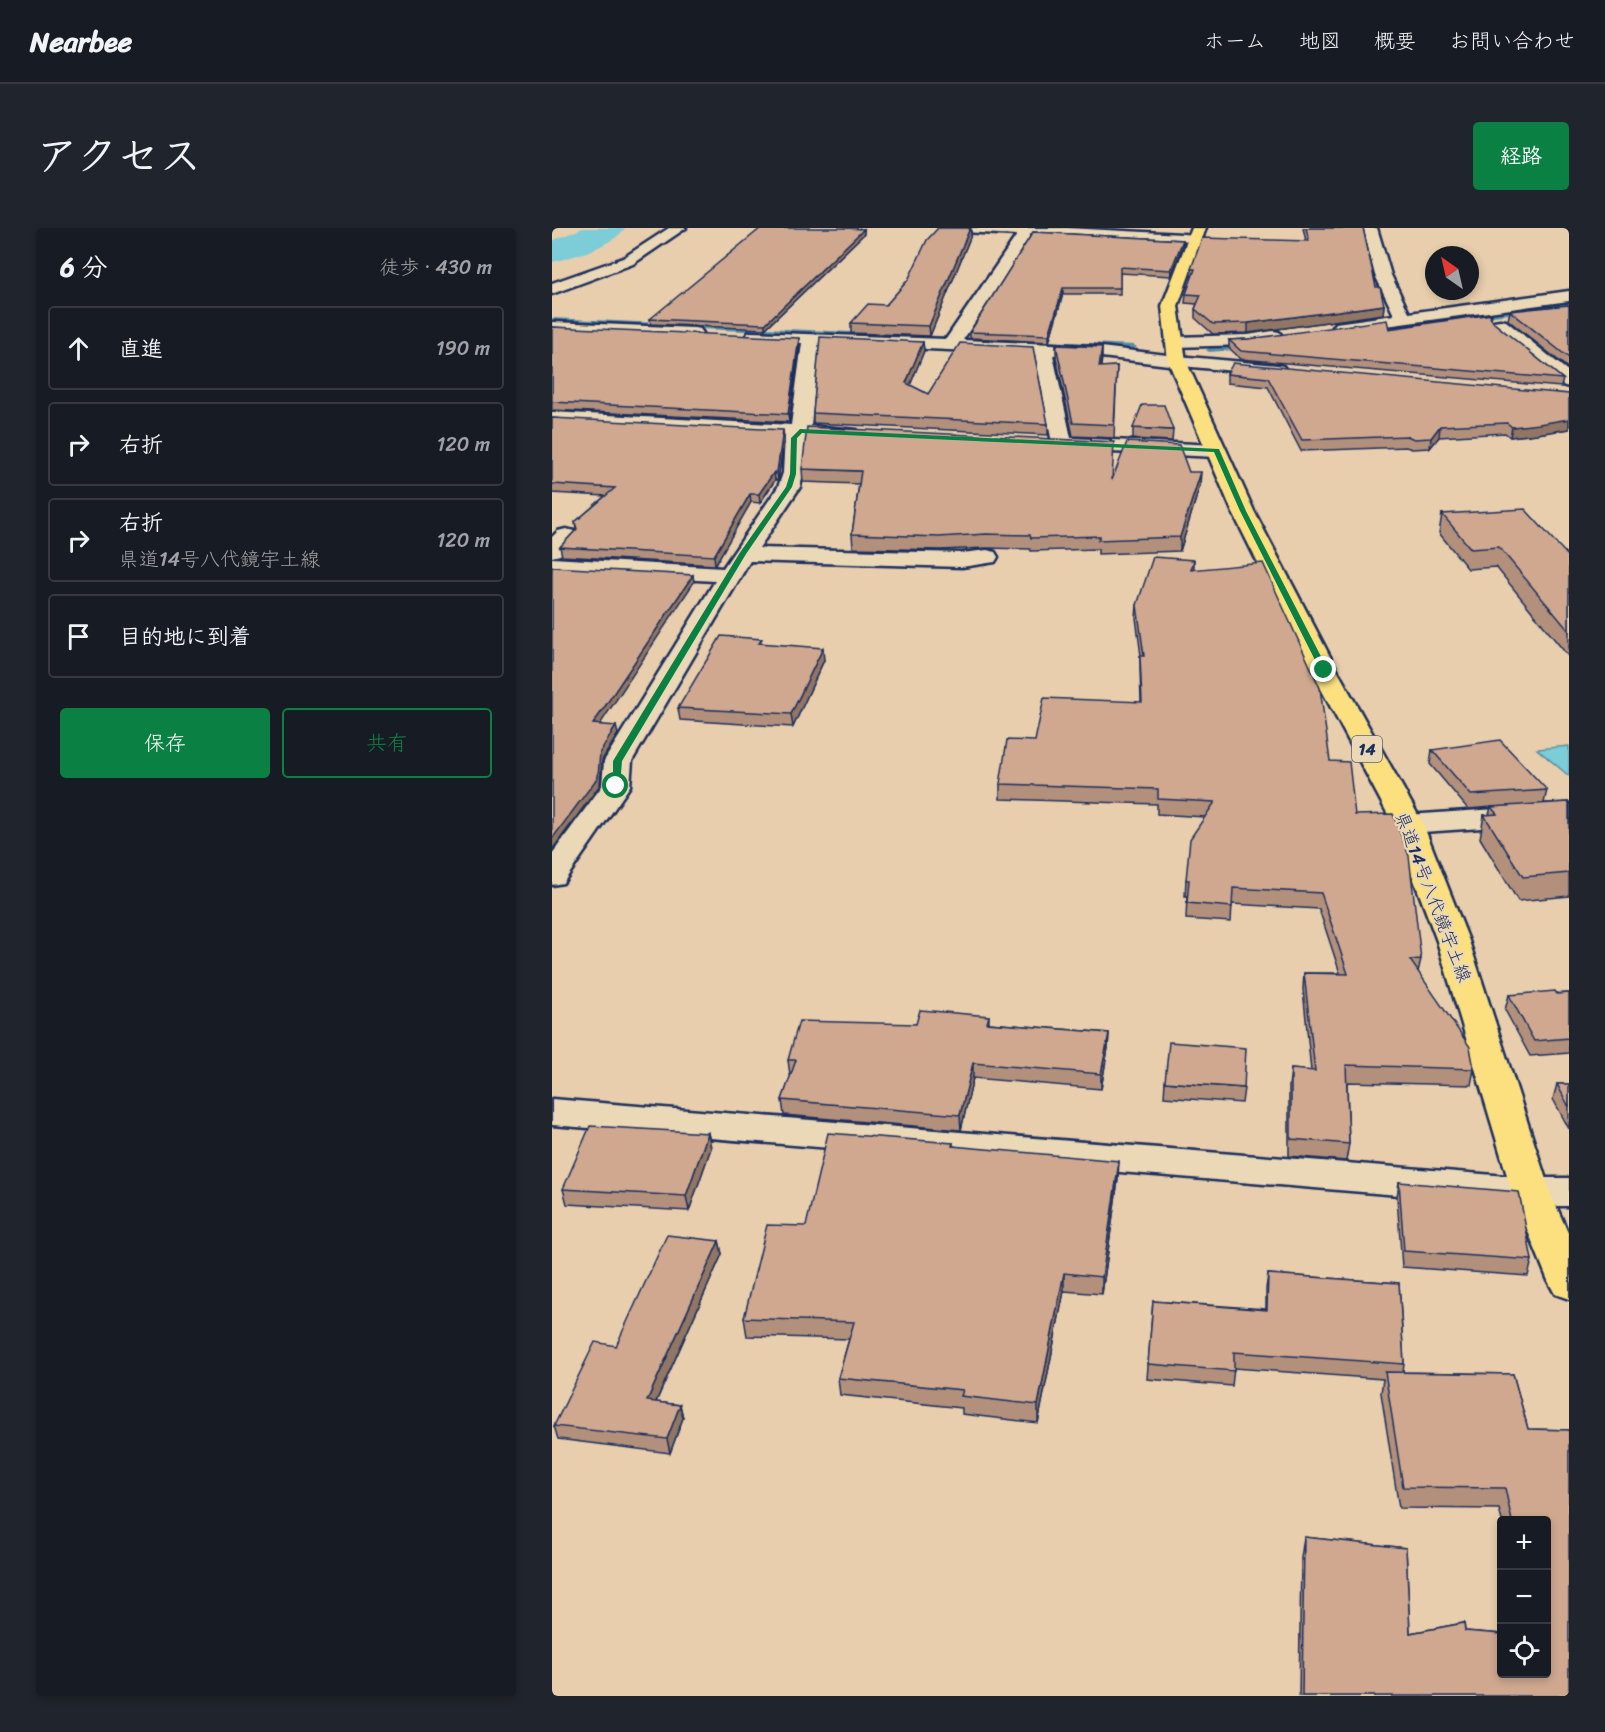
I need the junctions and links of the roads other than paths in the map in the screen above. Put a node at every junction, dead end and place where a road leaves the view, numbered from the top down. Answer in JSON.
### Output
{"nodes":[{"id":1,"x":680,"y":228,"type":"edge"},
{"id":2,"x":963,"y":228,"type":"edge"},
{"id":3,"x":1370,"y":228,"type":"edge"},
{"id":4,"x":1028,"y":229,"type":"edge"},
{"id":5,"x":1198,"y":233,"type":"edge"},
{"id":6,"x":552,"y":289,"type":"edge"},
{"id":7,"x":1569,"y":296,"type":"edge"},
{"id":8,"x":1405,"y":319,"type":"junction"},
{"id":9,"x":1500,"y":325,"type":"edge"},
{"id":10,"x":552,"y":327,"type":"edge"},
{"id":11,"x":1327,"y":329,"type":"edge"},
{"id":12,"x":717,"y":334,"type":"edge"},
{"id":13,"x":1293,"y":334,"type":"edge"},
{"id":14,"x":741,"y":336,"type":"edge"},
{"id":15,"x":811,"y":339,"type":"junction"},
{"id":16,"x":955,"y":340,"type":"junction"},
{"id":17,"x":1043,"y":349,"type":"junction"},
{"id":18,"x":1176,"y":351,"type":"junction"},
{"id":19,"x":1296,"y":371,"type":"edge"},
{"id":20,"x":1565,"y":391,"type":"edge"},
{"id":21,"x":552,"y":418,"type":"edge"},
{"id":22,"x":800,"y":431,"type":"junction"},
{"id":23,"x":872,"y":435,"type":"edge"},
{"id":24,"x":1038,"y":442,"type":"edge"},
{"id":25,"x":1062,"y":443,"type":"junction"},
{"id":26,"x":1216,"y":451,"type":"junction"},
{"id":27,"x":987,"y":557,"type":"edge"},
{"id":28,"x":736,"y":564,"type":"junction"},
{"id":29,"x":552,"y":565,"type":"edge"},
{"id":30,"x":1569,"y":813,"type":"edge"},
{"id":31,"x":1408,"y":824,"type":"junction"},
{"id":32,"x":552,"y":876,"type":"edge"},
{"id":33,"x":552,"y":1112,"type":"edge"},
{"id":34,"x":1531,"y":1192,"type":"junction"},
{"id":35,"x":1569,"y":1192,"type":"edge"},
{"id":36,"x":1569,"y":1283,"type":"edge"}],
"edges":[{"from":1,"to":6,"type":"street"},
{"from":2,"to":4,"type":"street"},
{"from":3,"to":8,"type":"street"},
{"from":4,"to":5,"type":"street"},
{"from":4,"to":16,"type":"street"},
{"from":5,"to":18,"type":"main road","name":"県道14号八代鏡宇土線","number":"14"},
{"from":7,"to":8,"type":"street"},
{"from":8,"to":11,"type":"street"},
{"from":9,"to":20,"type":"street"},
{"from":10,"to":12,"type":"street"},
{"from":13,"to":18,"type":"street"},
{"from":14,"to":15,"type":"street"},
{"from":15,"to":16,"type":"street"},
{"from":15,"to":22,"type":"street"},
{"from":16,"to":17,"type":"street"},
{"from":17,"to":18,"type":"street"},
{"from":17,"to":25,"type":"street"},
{"from":18,"to":19,"type":"street"},
{"from":18,"to":26,"type":"main road","name":"県道14号八代鏡宇土線","number":"14"},
{"from":21,"to":22,"type":"street"},
{"from":22,"to":23,"type":"street"},
{"from":22,"to":28,"type":"street"},
{"from":24,"to":25,"type":"street"},
{"from":25,"to":26,"type":"street"},
{"from":26,"to":31,"type":"main road","name":"県道14号八代鏡宇土線","number":"14"},
{"from":27,"to":28,"type":"street"},
{"from":28,"to":29,"type":"street"},
{"from":28,"to":32,"type":"street"},
{"from":30,"to":31,"type":"street"},
{"from":31,"to":34,"type":"main road","name":"県道14号八代鏡宇土線","number":"14"},
{"from":33,"to":34,"type":"street"},
{"from":34,"to":35,"type":"street"},
{"from":34,"to":36,"type":"main road","name":"県道14号八代鏡宇土線","number":"14"}]}
